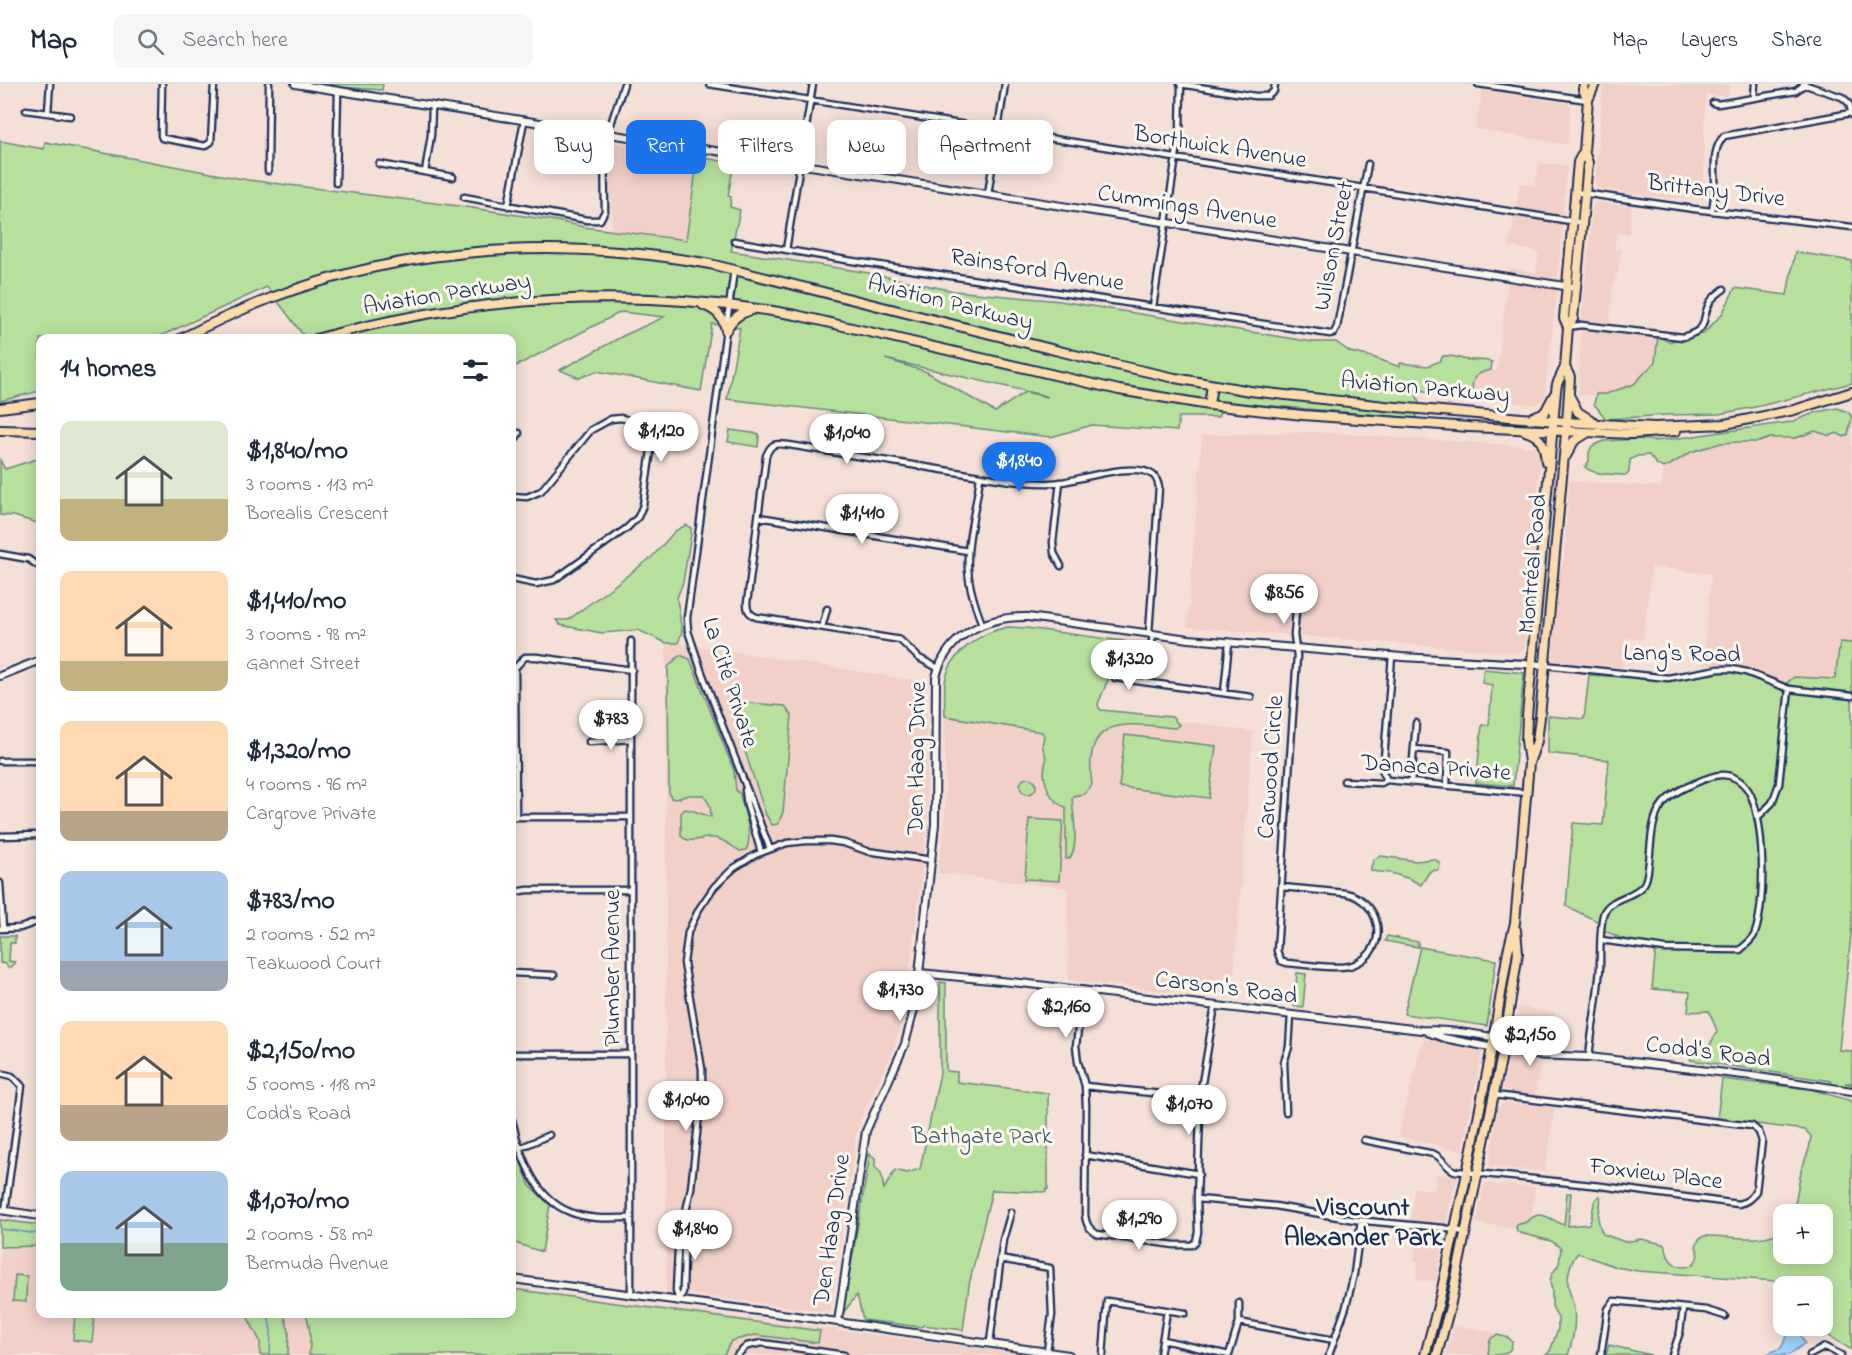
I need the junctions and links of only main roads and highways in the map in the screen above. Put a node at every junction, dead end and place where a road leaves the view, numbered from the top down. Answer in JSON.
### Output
{"nodes":[{"id":1,"x":1584,"y":84,"type":"edge"},
{"id":2,"x":1594,"y":84,"type":"edge"},
{"id":3,"x":1588,"y":100,"type":"junction"},
{"id":4,"x":1584,"y":151,"type":"junction"},
{"id":5,"x":696,"y":302,"type":"junction"},
{"id":6,"x":759,"y":309,"type":"junction"},
{"id":7,"x":1568,"y":327,"type":"junction"},
{"id":8,"x":191,"y":334,"type":"edge"},
{"id":9,"x":336,"y":334,"type":"edge"},
{"id":10,"x":1565,"y":368,"type":"junction"},
{"id":11,"x":1212,"y":385,"type":"junction"},
{"id":12,"x":1556,"y":391,"type":"junction"},
{"id":13,"x":1852,"y":392,"type":"edge"},
{"id":14,"x":1569,"y":394,"type":"junction"},
{"id":15,"x":36,"y":404,"type":"edge"},
{"id":16,"x":1209,"y":405,"type":"junction"},
{"id":17,"x":0,"y":408,"type":"edge"},
{"id":18,"x":1524,"y":418,"type":"junction"},
{"id":19,"x":1553,"y":421,"type":"junction"},
{"id":20,"x":1567,"y":422,"type":"junction"},
{"id":21,"x":1598,"y":424,"type":"junction"},
{"id":22,"x":1725,"y":424,"type":"junction"},
{"id":23,"x":1512,"y":427,"type":"junction"},
{"id":24,"x":0,"y":430,"type":"edge"},
{"id":25,"x":36,"y":431,"type":"edge"},
{"id":26,"x":1552,"y":431,"type":"junction"},
{"id":27,"x":1565,"y":431,"type":"junction"},
{"id":28,"x":1590,"y":432,"type":"junction"},
{"id":29,"x":1563,"y":466,"type":"junction"},
{"id":30,"x":1548,"y":483,"type":"junction"},
{"id":31,"x":1529,"y":763,"type":"junction"},
{"id":32,"x":1515,"y":922,"type":"junction"},
{"id":33,"x":1425,"y":1355,"type":"edge"},
{"id":34,"x":1437,"y":1355,"type":"edge"}],
"edges":[{"from":1,"to":3,"type":"main road","name":"Montréal Road"},
{"from":2,"to":3,"type":"main road","name":"Montréal Road"},
{"from":3,"to":4,"type":"main road","name":"Montréal Road"},
{"from":4,"to":7,"type":"main road","name":"Montréal Road"},
{"from":4,"to":7,"type":"main road","name":"Montréal Road"},
{"from":5,"to":6,"type":"main road","name":"Aviation Parkway"},
{"from":5,"to":6,"type":"main road"},
{"from":5,"to":9,"type":"main road","name":"Aviation Parkway"},
{"from":6,"to":16,"type":"main road","name":"Aviation Parkway"},
{"from":7,"to":10,"type":"main road","name":"Montréal Road"},
{"from":8,"to":11,"type":"main road","name":"Aviation Parkway"},
{"from":10,"to":12,"type":"main road","name":"Montréal Road"},
{"from":10,"to":14,"type":"main road","name":"Montréal Road"},
{"from":11,"to":16,"type":"main road"},
{"from":11,"to":18,"type":"main road","name":"Aviation Parkway"},
{"from":12,"to":18,"type":"main road"},
{"from":12,"to":19,"type":"main road","name":"Montréal Road"},
{"from":13,"to":22,"type":"main road","name":"Aviation Parkway"},
{"from":14,"to":20,"type":"main road","name":"Montréal Road"},
{"from":14,"to":21,"type":"main road"},
{"from":15,"to":17,"type":"main road"},
{"from":16,"to":23,"type":"main road","name":"Aviation Parkway"},
{"from":18,"to":19,"type":"main road","name":"Aviation Parkway"},
{"from":19,"to":20,"type":"main road","name":"Aviation Parkway"},
{"from":19,"to":26,"type":"main road","name":"Montréal Road"},
{"from":20,"to":21,"type":"main road","name":"Aviation Parkway"},
{"from":20,"to":27,"type":"main road","name":"Montréal Road"},
{"from":21,"to":22,"type":"main road","name":"Aviation Parkway"},
{"from":22,"to":28,"type":"main road","name":"Aviation Parkway"},
{"from":23,"to":26,"type":"main road","name":"Aviation Parkway"},
{"from":23,"to":30,"type":"main road"},
{"from":24,"to":25,"type":"main road"},
{"from":26,"to":27,"type":"main road","name":"Aviation Parkway"},
{"from":26,"to":30,"type":"main road","name":"Montréal Road"},
{"from":27,"to":28,"type":"main road","name":"Aviation Parkway"},
{"from":27,"to":29,"type":"main road","name":"Montréal Road"},
{"from":28,"to":29,"type":"main road"},
{"from":29,"to":31,"type":"main road","name":"Montréal Road"},
{"from":30,"to":31,"type":"main road","name":"Montréal Road"},
{"from":31,"to":32,"type":"main road","name":"Montréal Road"},
{"from":32,"to":33,"type":"main road","name":"Montréal Road"},
{"from":32,"to":34,"type":"main road","name":"Montréal Road"}]}
